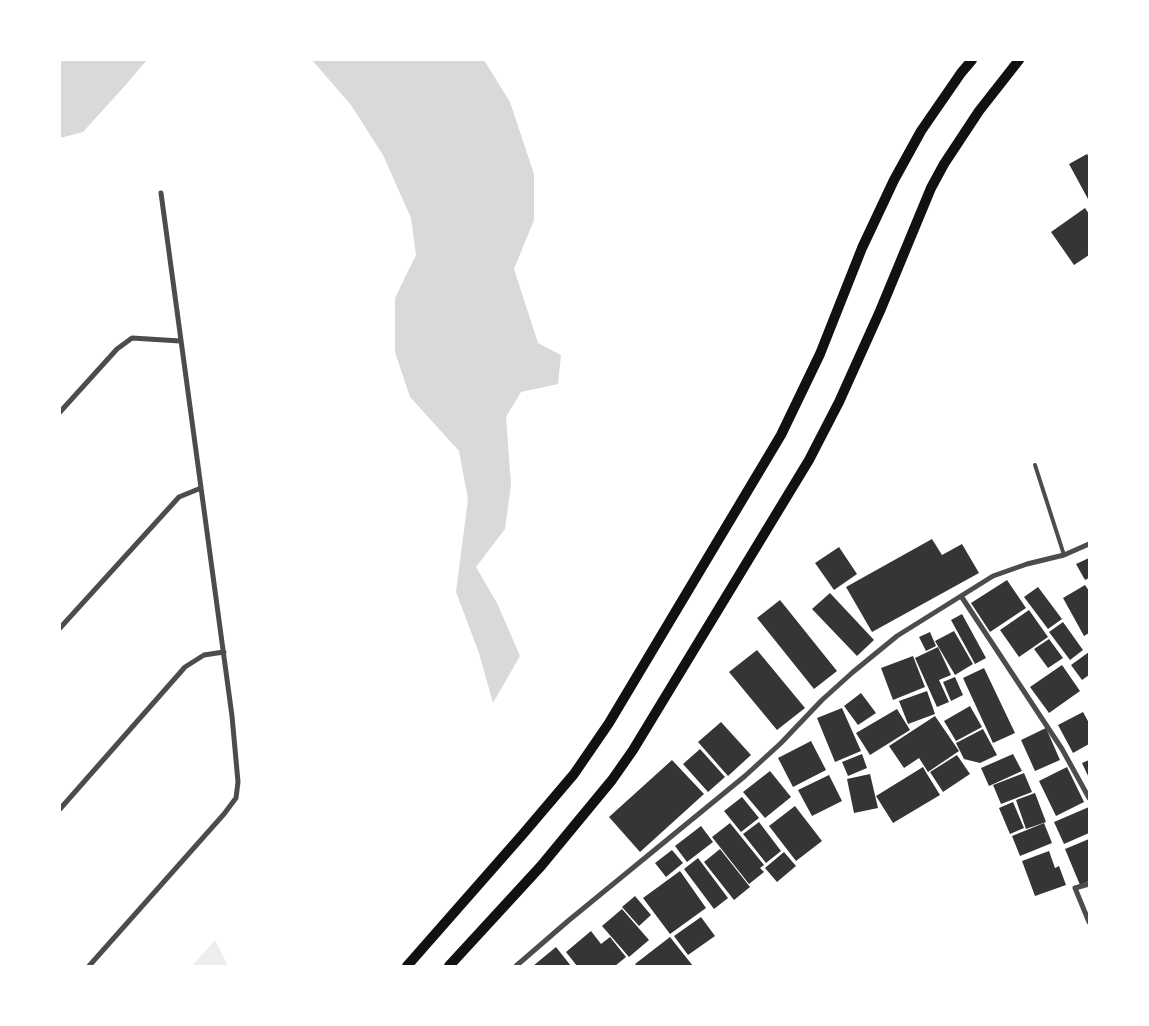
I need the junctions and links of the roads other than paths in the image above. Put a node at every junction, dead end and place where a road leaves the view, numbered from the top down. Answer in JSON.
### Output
{"nodes":[{"id":1,"x":972,"y":60,"type":"edge"},
{"id":2,"x":1019,"y":60,"type":"edge"},
{"id":3,"x":161,"y":193,"type":"dead end"},
{"id":4,"x":180,"y":341,"type":"junction"},
{"id":5,"x":60,"y":412,"type":"edge"},
{"id":6,"x":1035,"y":466,"type":"dead end"},
{"id":7,"x":201,"y":488,"type":"junction"},
{"id":8,"x":1089,"y":544,"type":"edge"},
{"id":9,"x":1064,"y":555,"type":"junction"},
{"id":10,"x":960,"y":596,"type":"junction"},
{"id":11,"x":60,"y":628,"type":"edge"},
{"id":12,"x":224,"y":652,"type":"junction"},
{"id":13,"x":1089,"y":798,"type":"edge"},
{"id":14,"x":60,"y":809,"type":"edge"},
{"id":15,"x":1089,"y":884,"type":"edge"},
{"id":16,"x":1089,"y":922,"type":"edge"},
{"id":17,"x":89,"y":966,"type":"edge"},
{"id":18,"x":407,"y":966,"type":"edge"},
{"id":19,"x":449,"y":966,"type":"edge"},
{"id":20,"x":516,"y":966,"type":"edge"}],
"edges":[{"from":1,"to":18,"type":"main road"},
{"from":2,"to":19,"type":"main road"},
{"from":3,"to":4,"type":"street"},
{"from":4,"to":5,"type":"street"},
{"from":4,"to":7,"type":"street"},
{"from":6,"to":9,"type":"lane"},
{"from":7,"to":11,"type":"street"},
{"from":7,"to":12,"type":"street"},
{"from":8,"to":9,"type":"street"},
{"from":9,"to":10,"type":"street"},
{"from":10,"to":13,"type":"street"},
{"from":10,"to":20,"type":"street"},
{"from":12,"to":14,"type":"street"},
{"from":12,"to":17,"type":"street"},
{"from":15,"to":16,"type":"street"}]}
